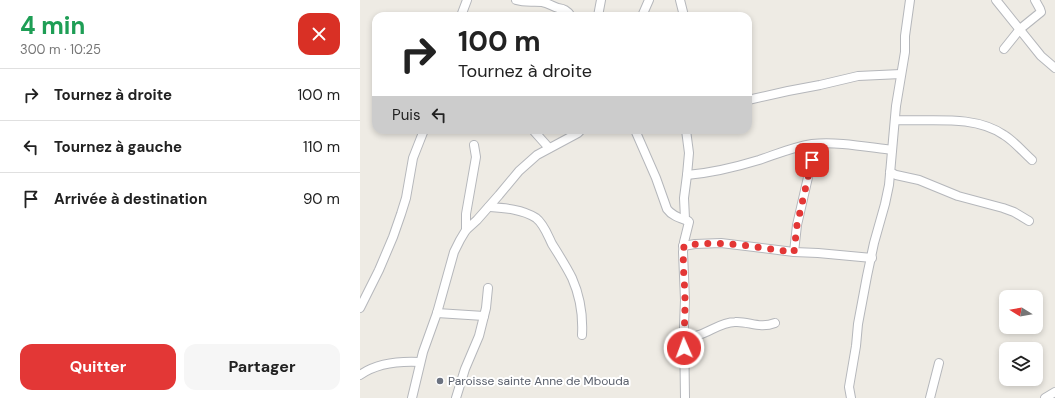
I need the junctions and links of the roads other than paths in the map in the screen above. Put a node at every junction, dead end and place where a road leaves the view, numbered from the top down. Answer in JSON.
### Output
{"nodes":[{"id":1,"x":467,"y":0,"type":"edge"},
{"id":2,"x":516,"y":0,"type":"edge"},
{"id":3,"x":601,"y":0,"type":"edge"},
{"id":4,"x":649,"y":0,"type":"edge"},
{"id":5,"x":680,"y":0,"type":"edge"},
{"id":6,"x":910,"y":0,"type":"edge"},
{"id":7,"x":996,"y":0,"type":"edge"},
{"id":8,"x":1035,"y":0,"type":"edge"},
{"id":9,"x":462,"y":12,"type":"edge"},
{"id":10,"x":568,"y":12,"type":"edge"},
{"id":11,"x":599,"y":12,"type":"edge"},
{"id":12,"x":644,"y":12,"type":"edge"},
{"id":13,"x":683,"y":12,"type":"edge"},
{"id":14,"x":1020,"y":29,"type":"junction"},
{"id":15,"x":1004,"y":49,"type":"dead end"},
{"id":16,"x":1055,"y":68,"type":"edge"},
{"id":17,"x":901,"y":74,"type":"junction"},
{"id":18,"x":752,"y":99,"type":"edge"},
{"id":19,"x":895,"y":120,"type":"junction"},
{"id":20,"x":422,"y":134,"type":"edge"},
{"id":21,"x":537,"y":134,"type":"edge"},
{"id":22,"x":576,"y":134,"type":"edge"},
{"id":23,"x":637,"y":134,"type":"edge"},
{"id":24,"x":687,"y":134,"type":"edge"},
{"id":25,"x":814,"y":144,"type":"junction"},
{"id":26,"x":474,"y":145,"type":"dead end"},
{"id":27,"x":549,"y":148,"type":"junction"},
{"id":28,"x":892,"y":150,"type":"junction"},
{"id":29,"x":1032,"y":160,"type":"dead end"},
{"id":30,"x":890,"y":172,"type":"junction"},
{"id":31,"x":687,"y":175,"type":"junction"},
{"id":32,"x":489,"y":207,"type":"junction"},
{"id":33,"x":1029,"y":221,"type":"dead end"},
{"id":34,"x":689,"y":222,"type":"junction"},
{"id":35,"x":466,"y":230,"type":"junction"},
{"id":36,"x":684,"y":246,"type":"junction"},
{"id":37,"x":794,"y":252,"type":"junction"},
{"id":38,"x":872,"y":258,"type":"junction"},
{"id":39,"x":488,"y":288,"type":"dead end"},
{"id":40,"x":360,"y":308,"type":"edge"},
{"id":41,"x":437,"y":313,"type":"junction"},
{"id":42,"x":484,"y":316,"type":"junction"},
{"id":43,"x":775,"y":324,"type":"dead end"},
{"id":44,"x":582,"y":335,"type":"dead end"},
{"id":45,"x":684,"y":339,"type":"junction"},
{"id":46,"x":420,"y":362,"type":"junction"},
{"id":47,"x":939,"y":362,"type":"dead end"},
{"id":48,"x":360,"y":375,"type":"edge"},
{"id":49,"x":1055,"y":392,"type":"edge"},
{"id":50,"x":412,"y":398,"type":"edge"},
{"id":51,"x":456,"y":398,"type":"edge"},
{"id":52,"x":684,"y":398,"type":"edge"},
{"id":53,"x":851,"y":398,"type":"edge"},
{"id":54,"x":930,"y":398,"type":"edge"},
{"id":55,"x":1045,"y":398,"type":"edge"}],
"edges":[{"from":1,"to":9,"type":"street"},
{"from":2,"to":10,"type":"street"},
{"from":3,"to":11,"type":"street"},
{"from":4,"to":12,"type":"street"},
{"from":5,"to":13,"type":"street"},
{"from":6,"to":17,"type":"street"},
{"from":7,"to":14,"type":"street"},
{"from":8,"to":14,"type":"street"},
{"from":14,"to":15,"type":"street"},
{"from":14,"to":16,"type":"street"},
{"from":17,"to":18,"type":"street"},
{"from":17,"to":19,"type":"street"},
{"from":19,"to":28,"type":"street"},
{"from":19,"to":29,"type":"street"},
{"from":20,"to":40,"type":"street"},
{"from":21,"to":27,"type":"street"},
{"from":22,"to":27,"type":"street"},
{"from":23,"to":34,"type":"street"},
{"from":24,"to":31,"type":"street"},
{"from":25,"to":28,"type":"street"},
{"from":25,"to":31,"type":"street"},
{"from":25,"to":37,"type":"street"},
{"from":26,"to":35,"type":"street"},
{"from":27,"to":32,"type":"street"},
{"from":28,"to":30,"type":"street"},
{"from":30,"to":33,"type":"street"},
{"from":30,"to":38,"type":"street"},
{"from":31,"to":34,"type":"street"},
{"from":32,"to":35,"type":"street"},
{"from":32,"to":44,"type":"street"},
{"from":34,"to":36,"type":"street"},
{"from":35,"to":41,"type":"street"},
{"from":36,"to":37,"type":"street"},
{"from":36,"to":45,"type":"street"},
{"from":37,"to":38,"type":"street"},
{"from":38,"to":53,"type":"street"},
{"from":39,"to":42,"type":"street"},
{"from":41,"to":42,"type":"street"},
{"from":41,"to":46,"type":"street"},
{"from":42,"to":51,"type":"street"},
{"from":43,"to":45,"type":"street"},
{"from":45,"to":52,"type":"street"},
{"from":46,"to":48,"type":"street"},
{"from":46,"to":50,"type":"street"},
{"from":47,"to":54,"type":"street"},
{"from":49,"to":55,"type":"street"}]}
